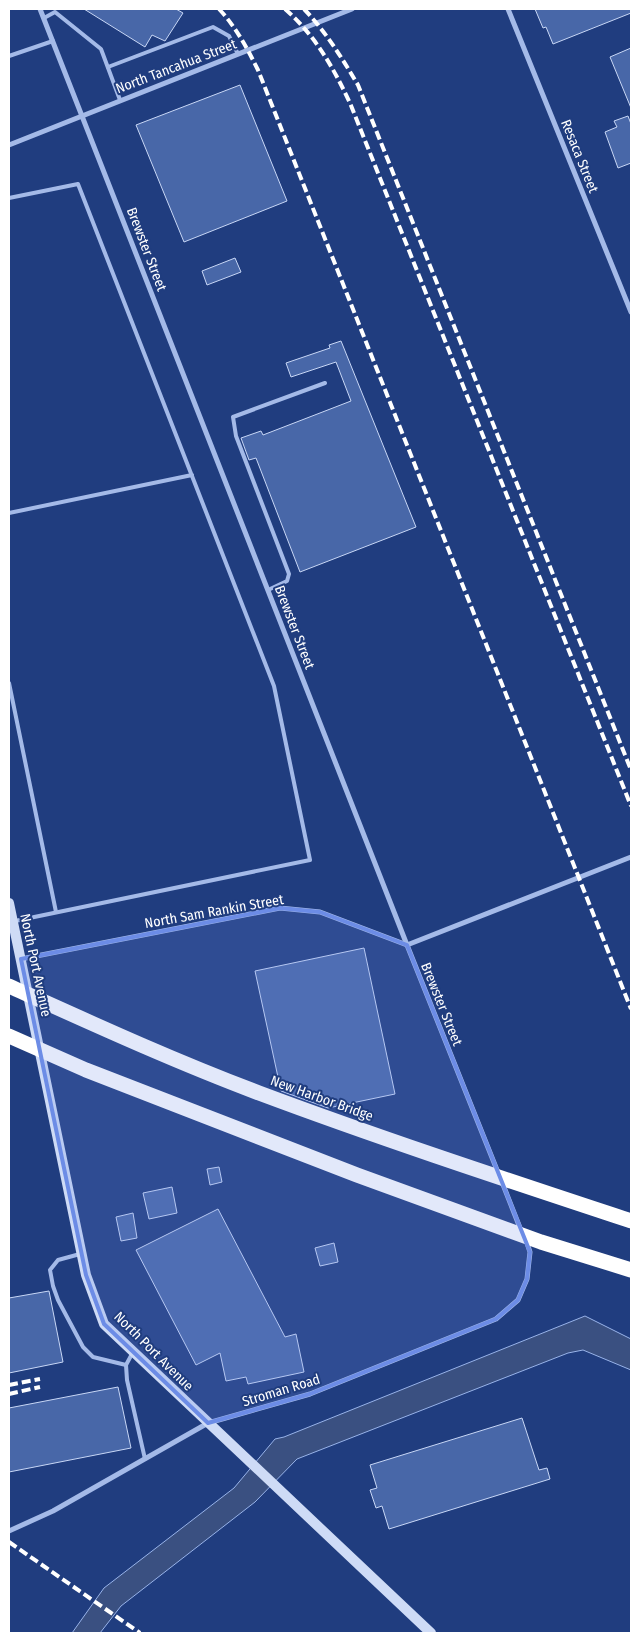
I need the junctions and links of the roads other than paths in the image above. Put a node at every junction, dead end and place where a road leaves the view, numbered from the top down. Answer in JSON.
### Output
{"nodes":[{"id":1,"x":40,"y":9,"type":"edge"},
{"id":2,"x":352,"y":9,"type":"edge"},
{"id":3,"x":508,"y":9,"type":"edge"},
{"id":4,"x":44,"y":18,"type":"junction"},
{"id":5,"x":53,"y":41,"type":"junction"},
{"id":6,"x":238,"y":54,"type":"junction"},
{"id":7,"x":9,"y":56,"type":"edge"},
{"id":8,"x":108,"y":67,"type":"junction"},
{"id":9,"x":120,"y":100,"type":"junction"},
{"id":10,"x":83,"y":115,"type":"junction"},
{"id":11,"x":9,"y":144,"type":"edge"},
{"id":12,"x":9,"y":198,"type":"edge"},
{"id":13,"x":631,"y":312,"type":"edge"},
{"id":14,"x":324,"y":382,"type":"dead end"},
{"id":15,"x":192,"y":475,"type":"junction"},
{"id":16,"x":9,"y":513,"type":"edge"},
{"id":17,"x":268,"y":590,"type":"junction"},
{"id":18,"x":9,"y":683,"type":"edge"},
{"id":19,"x":631,"y":857,"type":"edge"},
{"id":20,"x":9,"y":903,"type":"edge"},
{"id":21,"x":56,"y":912,"type":"junction"},
{"id":22,"x":13,"y":921,"type":"junction"},
{"id":23,"x":407,"y":945,"type":"junction"},
{"id":24,"x":20,"y":959,"type":"junction"},
{"id":25,"x":9,"y":986,"type":"edge"},
{"id":26,"x":9,"y":1036,"type":"edge"},
{"id":27,"x":631,"y":1220,"type":"edge"},
{"id":28,"x":530,"y":1252,"type":"joint"},
{"id":29,"x":82,"y":1254,"type":"junction"},
{"id":30,"x":631,"y":1270,"type":"edge"},
{"id":31,"x":134,"y":1352,"type":"junction"},
{"id":32,"x":126,"y":1365,"type":"junction"},
{"id":33,"x":208,"y":1423,"type":"junction"},
{"id":34,"x":145,"y":1458,"type":"junction"},
{"id":35,"x":9,"y":1530,"type":"edge"},
{"id":36,"x":431,"y":1633,"type":"edge"}],
"edges":[{"from":1,"to":4,"type":"street","name":"Brewster Street"},
{"from":2,"to":6,"type":"street","name":"North Tancahua Street"},
{"from":3,"to":13,"type":"street","name":"Resaca Street"},
{"from":4,"to":5,"type":"street","name":"Brewster Street"},
{"from":4,"to":8,"type":"lane"},
{"from":5,"to":7,"type":"lane"},
{"from":5,"to":10,"type":"street","name":"Brewster Street"},
{"from":6,"to":8,"type":"lane"},
{"from":6,"to":9,"type":"street","name":"North Tancahua Street"},
{"from":8,"to":9,"type":"lane"},
{"from":9,"to":10,"type":"street","name":"North Tancahua Street"},
{"from":10,"to":11,"type":"street","name":"North Tancahua Street"},
{"from":10,"to":17,"type":"street","name":"Brewster Street"},
{"from":12,"to":15,"type":"lane"},
{"from":14,"to":17,"type":"lane"},
{"from":15,"to":16,"type":"lane"},
{"from":15,"to":21,"type":"lane"},
{"from":17,"to":23,"type":"street","name":"Brewster Street"},
{"from":18,"to":21,"type":"lane"},
{"from":19,"to":23,"type":"street"},
{"from":20,"to":22,"type":"main road","name":"North Port Avenue"},
{"from":21,"to":22,"type":"lane"},
{"from":22,"to":24,"type":"main road","name":"North Port Avenue"},
{"from":23,"to":24,"type":"street","name":"North Sam Rankin Street"},
{"from":23,"to":28,"type":"street","name":"Brewster Street"},
{"from":24,"to":29,"type":"main road","name":"North Port Avenue"},
{"from":25,"to":27,"type":"highway","name":"New Harbor Bridge","bridge":true},
{"from":26,"to":30,"type":"highway","bridge":true},
{"from":28,"to":33,"type":"street","name":"Stroman Road"},
{"from":29,"to":31,"type":"main road","name":"North Port Avenue"},
{"from":29,"to":32,"type":"lane"},
{"from":31,"to":32,"type":"lane"},
{"from":31,"to":33,"type":"main road","name":"North Port Avenue"},
{"from":32,"to":34,"type":"lane"},
{"from":33,"to":34,"type":"street","name":"Stroman Road"},
{"from":33,"to":36,"type":"main road","name":"North Port Avenue"},
{"from":34,"to":35,"type":"street","name":"Stroman Road"}]}
